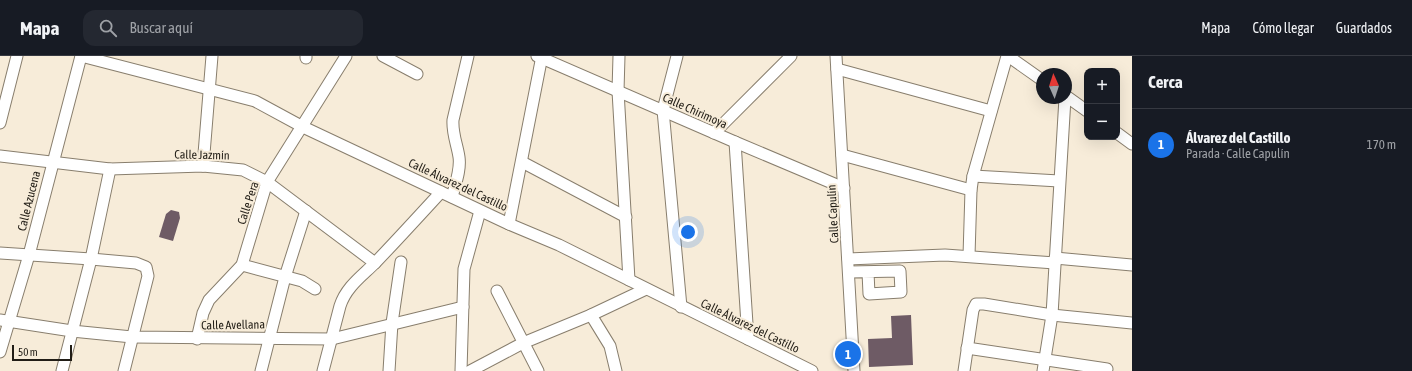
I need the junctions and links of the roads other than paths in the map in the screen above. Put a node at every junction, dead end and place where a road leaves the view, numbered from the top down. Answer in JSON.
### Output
{"nodes":[{"id":1,"x":17,"y":56,"type":"edge"},
{"id":2,"x":81,"y":56,"type":"edge"},
{"id":3,"x":212,"y":56,"type":"edge"},
{"id":4,"x":346,"y":56,"type":"edge"},
{"id":5,"x":383,"y":56,"type":"edge"},
{"id":6,"x":468,"y":56,"type":"edge"},
{"id":7,"x":540,"y":56,"type":"edge"},
{"id":8,"x":619,"y":56,"type":"edge"},
{"id":9,"x":677,"y":56,"type":"edge"},
{"id":10,"x":791,"y":56,"type":"edge"},
{"id":11,"x":836,"y":56,"type":"edge"},
{"id":12,"x":1007,"y":56,"type":"edge"},
{"id":13,"x":837,"y":69,"type":"junction"},
{"id":14,"x":417,"y":74,"type":"dead end"},
{"id":15,"x":1036,"y":76,"type":"edge"},
{"id":16,"x":208,"y":88,"type":"junction"},
{"id":17,"x":618,"y":91,"type":"junction"},
{"id":18,"x":1072,"y":101,"type":"edge"},
{"id":19,"x":1065,"y":104,"type":"edge"},
{"id":20,"x":1084,"y":109,"type":"edge"},
{"id":21,"x":663,"y":110,"type":"junction"},
{"id":22,"x":992,"y":111,"type":"junction"},
{"id":23,"x":0,"y":123,"type":"edge"},
{"id":24,"x":303,"y":127,"type":"junction"},
{"id":25,"x":714,"y":133,"type":"junction"},
{"id":26,"x":1120,"y":135,"type":"edge"},
{"id":27,"x":734,"y":142,"type":"junction"},
{"id":28,"x":1132,"y":144,"type":"edge"},
{"id":29,"x":842,"y":155,"type":"junction"},
{"id":30,"x":0,"y":156,"type":"edge"},
{"id":31,"x":52,"y":162,"type":"junction"},
{"id":32,"x":522,"y":162,"type":"junction"},
{"id":33,"x":203,"y":166,"type":"junction"},
{"id":34,"x":110,"y":169,"type":"junction"},
{"id":35,"x":973,"y":176,"type":"junction"},
{"id":36,"x":1059,"y":181,"type":"junction"},
{"id":37,"x":267,"y":182,"type":"junction"},
{"id":38,"x":844,"y":188,"type":"junction"},
{"id":39,"x":971,"y":190,"type":"junction"},
{"id":40,"x":441,"y":192,"type":"junction"},
{"id":41,"x":452,"y":197,"type":"junction"},
{"id":42,"x":480,"y":210,"type":"junction"},
{"id":43,"x":306,"y":211,"type":"junction"},
{"id":44,"x":626,"y":217,"type":"junction"},
{"id":45,"x":509,"y":224,"type":"junction"},
{"id":46,"x":0,"y":253,"type":"edge"},
{"id":47,"x":29,"y":256,"type":"junction"},
{"id":48,"x":969,"y":256,"type":"junction"},
{"id":49,"x":91,"y":259,"type":"junction"},
{"id":50,"x":848,"y":259,"type":"junction"},
{"id":51,"x":1055,"y":261,"type":"junction"},
{"id":52,"x":401,"y":262,"type":"dead end"},
{"id":53,"x":375,"y":263,"type":"junction"},
{"id":54,"x":242,"y":265,"type":"junction"},
{"id":55,"x":1132,"y":265,"type":"edge"},
{"id":56,"x":849,"y":272,"type":"junction"},
{"id":57,"x":868,"y":272,"type":"dead end"},
{"id":58,"x":285,"y":277,"type":"junction"},
{"id":59,"x":629,"y":280,"type":"junction"},
{"id":60,"x":646,"y":288,"type":"junction"},
{"id":61,"x":315,"y":289,"type":"dead end"},
{"id":62,"x":497,"y":291,"type":"dead end"},
{"id":63,"x":463,"y":307,"type":"junction"},
{"id":64,"x":681,"y":307,"type":"junction"},
{"id":65,"x":591,"y":315,"type":"junction"},
{"id":66,"x":1052,"y":315,"type":"junction"},
{"id":67,"x":5,"y":321,"type":"edge"},
{"id":68,"x":1132,"y":322,"type":"edge"},
{"id":69,"x":392,"y":324,"type":"junction"},
{"id":70,"x":72,"y":331,"type":"junction"},
{"id":71,"x":132,"y":337,"type":"junction"},
{"id":72,"x":270,"y":337,"type":"junction"},
{"id":73,"x":197,"y":338,"type":"junction"},
{"id":74,"x":332,"y":339,"type":"junction"},
{"id":75,"x":748,"y":339,"type":"junction"},
{"id":76,"x":523,"y":343,"type":"junction"},
{"id":77,"x":967,"y":348,"type":"junction"},
{"id":78,"x":0,"y":352,"type":"edge"},
{"id":79,"x":1044,"y":366,"type":"edge"},
{"id":80,"x":1107,"y":369,"type":"dead end"},
{"id":81,"x":62,"y":371,"type":"edge"},
{"id":82,"x":124,"y":371,"type":"edge"},
{"id":83,"x":261,"y":371,"type":"edge"},
{"id":84,"x":324,"y":371,"type":"edge"},
{"id":85,"x":389,"y":371,"type":"edge"},
{"id":86,"x":461,"y":371,"type":"edge"},
{"id":87,"x":470,"y":371,"type":"edge"},
{"id":88,"x":538,"y":371,"type":"edge"},
{"id":89,"x":616,"y":371,"type":"edge"},
{"id":90,"x":812,"y":371,"type":"edge"},
{"id":91,"x":854,"y":371,"type":"edge"},
{"id":92,"x":964,"y":371,"type":"edge"}],
"edges":[{"from":1,"to":23,"type":"street"},
{"from":2,"to":16,"type":"street","name":"Calle Álvarez del Castillo"},
{"from":2,"to":31,"type":"street","name":"Calle Azucena"},
{"from":3,"to":16,"type":"street"},
{"from":4,"to":24,"type":"street","name":"Calle Pera"},
{"from":5,"to":14,"type":"street"},
{"from":6,"to":41,"type":"street"},
{"from":7,"to":17,"type":"street","name":"Calle Chirimoya"},
{"from":7,"to":32,"type":"street"},
{"from":8,"to":17,"type":"street"},
{"from":9,"to":21,"type":"street"},
{"from":10,"to":25,"type":"street"},
{"from":11,"to":13,"type":"street","name":"Calle Capulín"},
{"from":12,"to":15,"type":"street"},
{"from":12,"to":22,"type":"street"},
{"from":13,"to":22,"type":"street"},
{"from":13,"to":29,"type":"street","name":"Calle Capulín"},
{"from":16,"to":24,"type":"street","name":"Calle Álvarez del Castillo"},
{"from":16,"to":33,"type":"street"},
{"from":17,"to":21,"type":"street","name":"Calle Chirimoya"},
{"from":17,"to":44,"type":"street"},
{"from":18,"to":20,"type":"street"},
{"from":19,"to":36,"type":"street"},
{"from":21,"to":25,"type":"street","name":"Calle Chirimoya"},
{"from":21,"to":64,"type":"street"},
{"from":22,"to":35,"type":"street"},
{"from":24,"to":37,"type":"street","name":"Calle Pera"},
{"from":24,"to":40,"type":"street","name":"Calle Álvarez del Castillo"},
{"from":25,"to":27,"type":"street","name":"Calle Chirimoya"},
{"from":26,"to":28,"type":"street"},
{"from":27,"to":38,"type":"street","name":"Calle Chirimoya"},
{"from":27,"to":75,"type":"street"},
{"from":29,"to":38,"type":"street","name":"Calle Capulín"},
{"from":29,"to":39,"type":"street"},
{"from":30,"to":31,"type":"street","name":"Calle Jazmín"},
{"from":31,"to":34,"type":"street","name":"Calle Jazmín"},
{"from":31,"to":47,"type":"street","name":"Calle Azucena"},
{"from":32,"to":44,"type":"street"},
{"from":32,"to":45,"type":"street"},
{"from":33,"to":34,"type":"street","name":"Calle Jazmín"},
{"from":33,"to":37,"type":"street","name":"Calle Jazmín"},
{"from":34,"to":49,"type":"street"},
{"from":35,"to":36,"type":"street"},
{"from":35,"to":39,"type":"street"},
{"from":36,"to":51,"type":"street"},
{"from":37,"to":43,"type":"street","name":"Calle Jazmín"},
{"from":37,"to":54,"type":"street","name":"Calle Pera"},
{"from":38,"to":50,"type":"street","name":"Calle Capulín"},
{"from":39,"to":48,"type":"street"},
{"from":40,"to":41,"type":"street","name":"Calle Álvarez del Castillo"},
{"from":40,"to":53,"type":"street"},
{"from":41,"to":42,"type":"street","name":"Calle Álvarez del Castillo"},
{"from":42,"to":45,"type":"street","name":"Calle Álvarez del Castillo"},
{"from":42,"to":63,"type":"street"},
{"from":43,"to":53,"type":"street","name":"Calle Jazmín"},
{"from":43,"to":58,"type":"street"},
{"from":44,"to":59,"type":"street"},
{"from":45,"to":59,"type":"street","name":"Calle Álvarez del Castillo"},
{"from":46,"to":47,"type":"street"},
{"from":47,"to":49,"type":"street"},
{"from":47,"to":67,"type":"street","name":"Calle Azucena"},
{"from":48,"to":50,"type":"street"},
{"from":48,"to":51,"type":"street"},
{"from":49,"to":70,"type":"street"},
{"from":49,"to":71,"type":"street"},
{"from":50,"to":56,"type":"street","name":"Calle Capulín"},
{"from":51,"to":55,"type":"street"},
{"from":51,"to":66,"type":"street"},
{"from":52,"to":69,"type":"street"},
{"from":53,"to":74,"type":"street"},
{"from":54,"to":58,"type":"street"},
{"from":54,"to":73,"type":"street","name":"Calle Pera"},
{"from":56,"to":57,"type":"street"},
{"from":56,"to":91,"type":"street","name":"Calle Capulín"},
{"from":58,"to":61,"type":"street"},
{"from":58,"to":72,"type":"street"},
{"from":59,"to":60,"type":"street","name":"Calle Álvarez del Castillo"},
{"from":60,"to":64,"type":"street","name":"Calle Álvarez del Castillo"},
{"from":60,"to":65,"type":"street"},
{"from":62,"to":76,"type":"street"},
{"from":63,"to":69,"type":"street","name":"Calle Avellana"},
{"from":63,"to":86,"type":"street"},
{"from":64,"to":75,"type":"street","name":"Calle Álvarez del Castillo"},
{"from":65,"to":76,"type":"street"},
{"from":65,"to":89,"type":"street"},
{"from":66,"to":68,"type":"street"},
{"from":66,"to":77,"type":"street"},
{"from":66,"to":79,"type":"street"},
{"from":67,"to":70,"type":"street","name":"Calle Avellana"},
{"from":67,"to":78,"type":"street","name":"Calle Azucena"},
{"from":69,"to":74,"type":"street","name":"Calle Avellana"},
{"from":69,"to":85,"type":"street"},
{"from":70,"to":71,"type":"street","name":"Calle Avellana"},
{"from":70,"to":81,"type":"street"},
{"from":71,"to":73,"type":"street","name":"Calle Avellana"},
{"from":71,"to":82,"type":"street"},
{"from":72,"to":73,"type":"street","name":"Calle Avellana"},
{"from":72,"to":74,"type":"street","name":"Calle Avellana"},
{"from":72,"to":83,"type":"street"},
{"from":74,"to":84,"type":"street"},
{"from":75,"to":90,"type":"street","name":"Calle Álvarez del Castillo"},
{"from":76,"to":87,"type":"street"},
{"from":76,"to":88,"type":"street"},
{"from":77,"to":79,"type":"street"},
{"from":77,"to":92,"type":"street"},
{"from":79,"to":80,"type":"street"}]}
